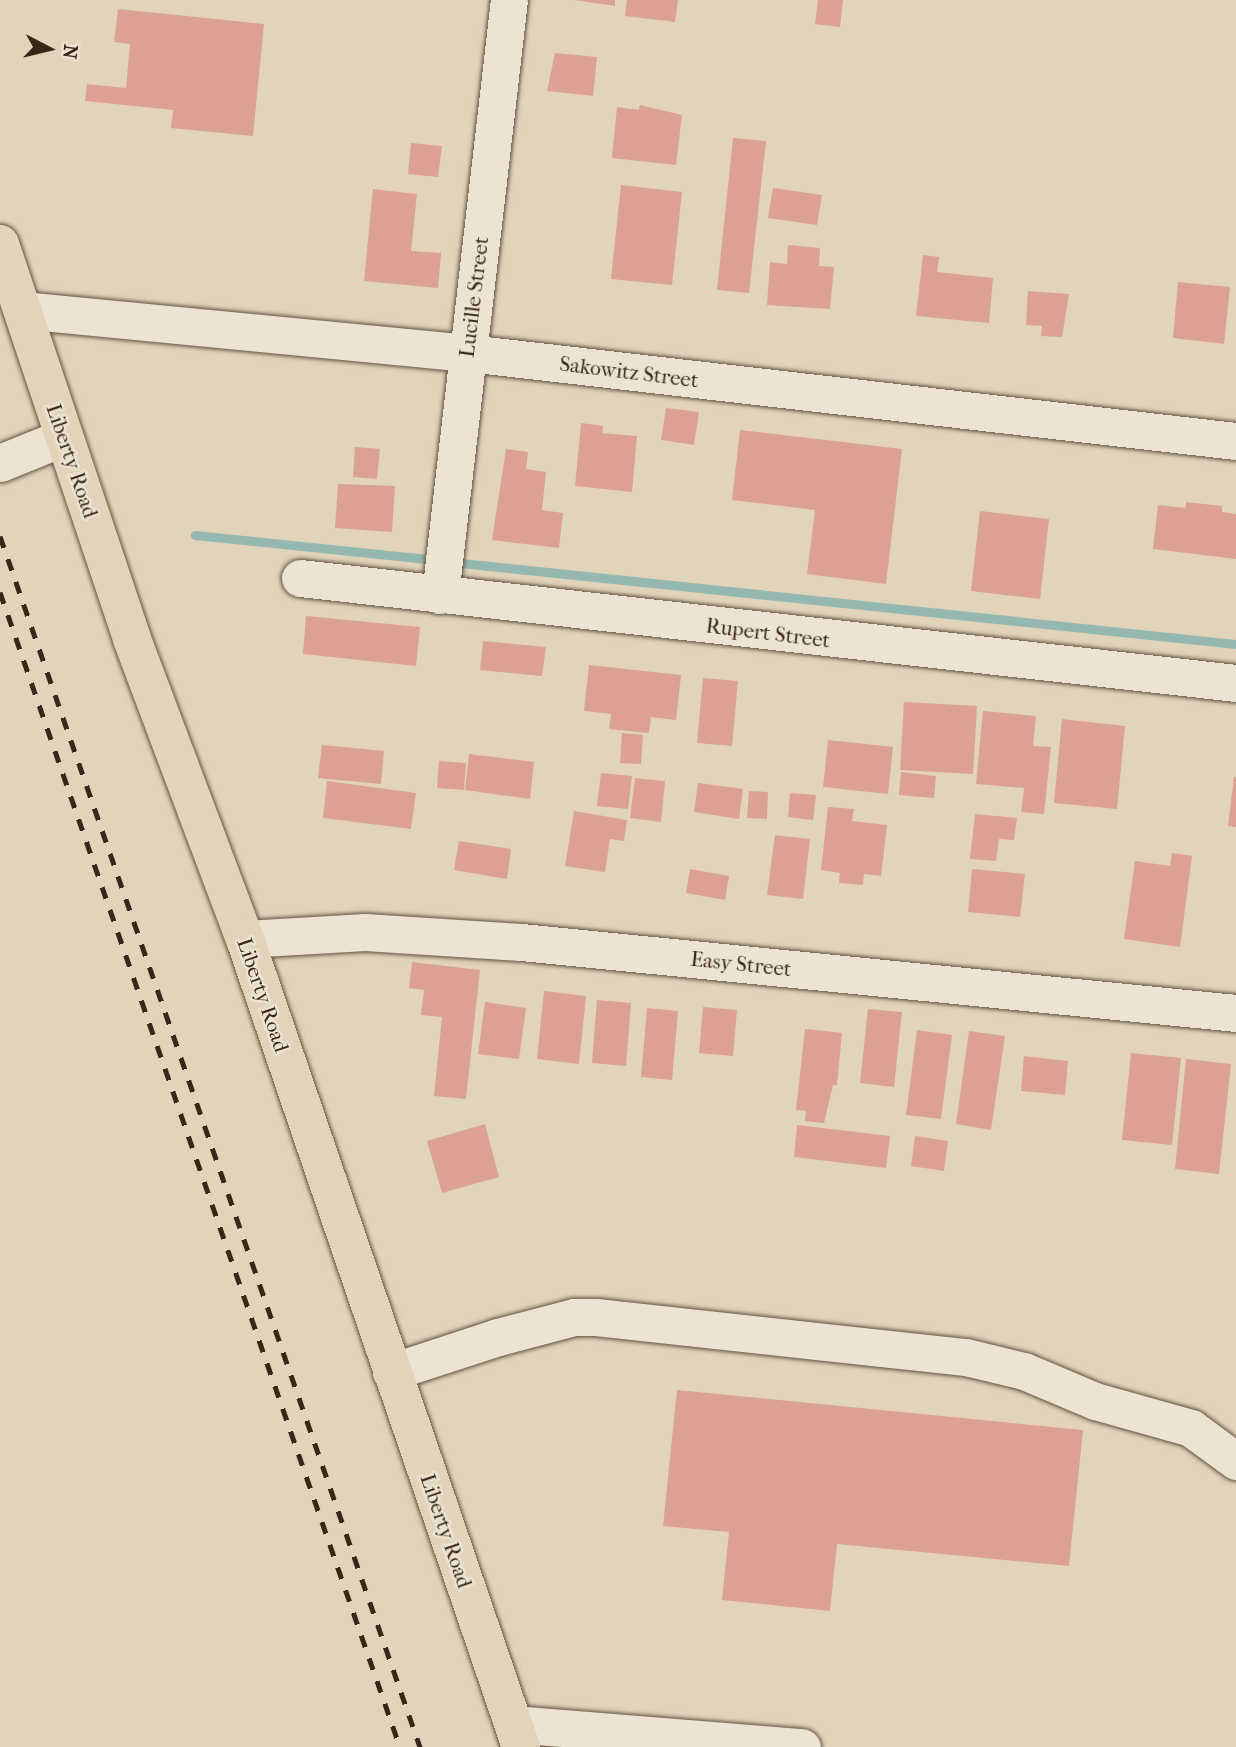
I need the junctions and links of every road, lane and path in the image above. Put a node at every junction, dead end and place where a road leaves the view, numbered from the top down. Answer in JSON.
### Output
{"nodes":[{"id":1,"x":509,"y":0,"type":"edge"},
{"id":2,"x":0,"y":244,"type":"edge"},
{"id":3,"x":22,"y":310,"type":"junction"},
{"id":4,"x":468,"y":353,"type":"junction"},
{"id":5,"x":64,"y":437,"type":"junction"},
{"id":6,"x":1236,"y":441,"type":"edge"},
{"id":7,"x":0,"y":463,"type":"edge"},
{"id":8,"x":443,"y":570,"type":"junction"},
{"id":9,"x":300,"y":578,"type":"dead end"},
{"id":10,"x":1236,"y":683,"type":"edge"},
{"id":11,"x":245,"y":939,"type":"junction"},
{"id":12,"x":1236,"y":1013,"type":"edge"},
{"id":13,"x":391,"y":1372,"type":"junction"},
{"id":14,"x":1236,"y":1461,"type":"edge"},
{"id":15,"x":517,"y":1736,"type":"edge"},
{"id":16,"x":802,"y":1747,"type":"edge"}],
"edges":[{"from":1,"to":4,"type":"street","name":"Lucille Street"},
{"from":2,"to":3,"type":"main road","name":"Liberty Road"},
{"from":3,"to":4,"type":"street","name":"Sakowitz Street"},
{"from":3,"to":5,"type":"main road","name":"Liberty Road"},
{"from":4,"to":6,"type":"street","name":"Sakowitz Street"},
{"from":4,"to":8,"type":"street","name":"Lucille Street"},
{"from":5,"to":7,"type":"street"},
{"from":5,"to":11,"type":"main road","name":"Liberty Road"},
{"from":8,"to":9,"type":"street","name":"Rupert Street"},
{"from":8,"to":10,"type":"street","name":"Rupert Street"},
{"from":11,"to":12,"type":"street","name":"Easy Street"},
{"from":11,"to":13,"type":"main road","name":"Liberty Road"},
{"from":13,"to":14,"type":"street"},
{"from":13,"to":15,"type":"main road","name":"Liberty Road"},
{"from":15,"to":16,"type":"street"}]}
